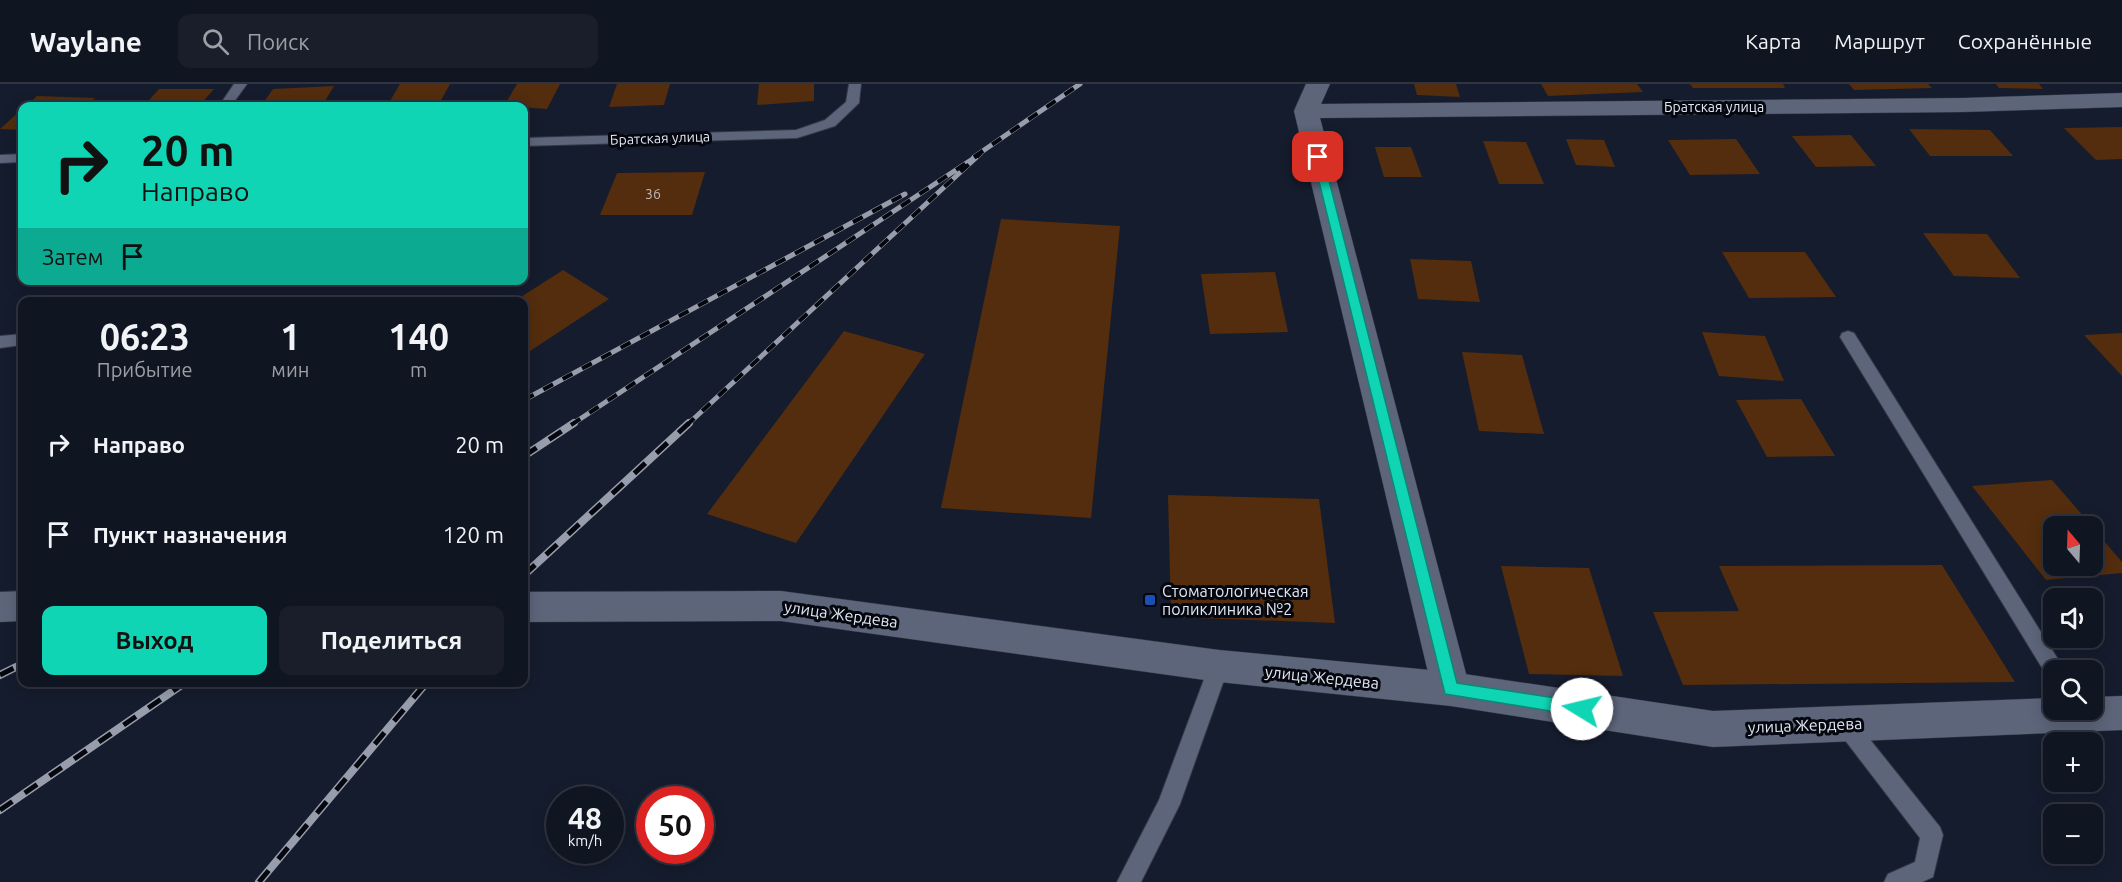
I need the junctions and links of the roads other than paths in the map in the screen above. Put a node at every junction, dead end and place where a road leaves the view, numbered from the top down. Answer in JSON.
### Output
{"nodes":[{"id":1,"x":241,"y":84,"type":"edge"},
{"id":2,"x":855,"y":84,"type":"edge"},
{"id":3,"x":1942,"y":84,"type":"edge"},
{"id":4,"x":1312,"y":97,"type":"edge"},
{"id":5,"x":2122,"y":100,"type":"edge"},
{"id":6,"x":228,"y":102,"type":"edge"},
{"id":7,"x":1963,"y":105,"type":"junction"},
{"id":8,"x":528,"y":142,"type":"edge"},
{"id":9,"x":18,"y":158,"type":"edge"},
{"id":10,"x":0,"y":159,"type":"edge"},
{"id":11,"x":1848,"y":337,"type":"dead end"},
{"id":12,"x":18,"y":340,"type":"edge"},
{"id":13,"x":0,"y":342,"type":"edge"},
{"id":14,"x":18,"y":606,"type":"edge"},
{"id":15,"x":0,"y":607,"type":"edge"},
{"id":16,"x":528,"y":607,"type":"edge"},
{"id":17,"x":2048,"y":660,"type":"edge"},
{"id":18,"x":1219,"y":666,"type":"junction"},
{"id":19,"x":1451,"y":689,"type":"junction"},
{"id":20,"x":2103,"y":713,"type":"edge"},
{"id":21,"x":2122,"y":713,"type":"edge"},
{"id":22,"x":2043,"y":714,"type":"edge"},
{"id":23,"x":1845,"y":724,"type":"junction"},
{"id":24,"x":1129,"y":882,"type":"edge"},
{"id":25,"x":1896,"y":882,"type":"edge"}],
"edges":[{"from":1,"to":6,"type":"lane"},
{"from":2,"to":8,"type":"lane","name":"Братская улица"},
{"from":3,"to":7,"type":"street"},
{"from":4,"to":7,"type":"street","name":"Братская улица"},
{"from":4,"to":19,"type":"street"},
{"from":5,"to":7,"type":"street","name":"Братская улица"},
{"from":9,"to":10,"type":"lane"},
{"from":11,"to":17,"type":"lane"},
{"from":12,"to":13,"type":"lane"},
{"from":14,"to":15,"type":"street"},
{"from":16,"to":18,"type":"street","name":"улица Жердева"},
{"from":18,"to":19,"type":"street","name":"улица Жердева"},
{"from":18,"to":24,"type":"lane"},
{"from":19,"to":23,"type":"street","name":"улица Жердева"},
{"from":20,"to":21,"type":"street","name":"улица Жердева"},
{"from":22,"to":23,"type":"street","name":"улица Жердева"},
{"from":23,"to":25,"type":"lane"}]}
